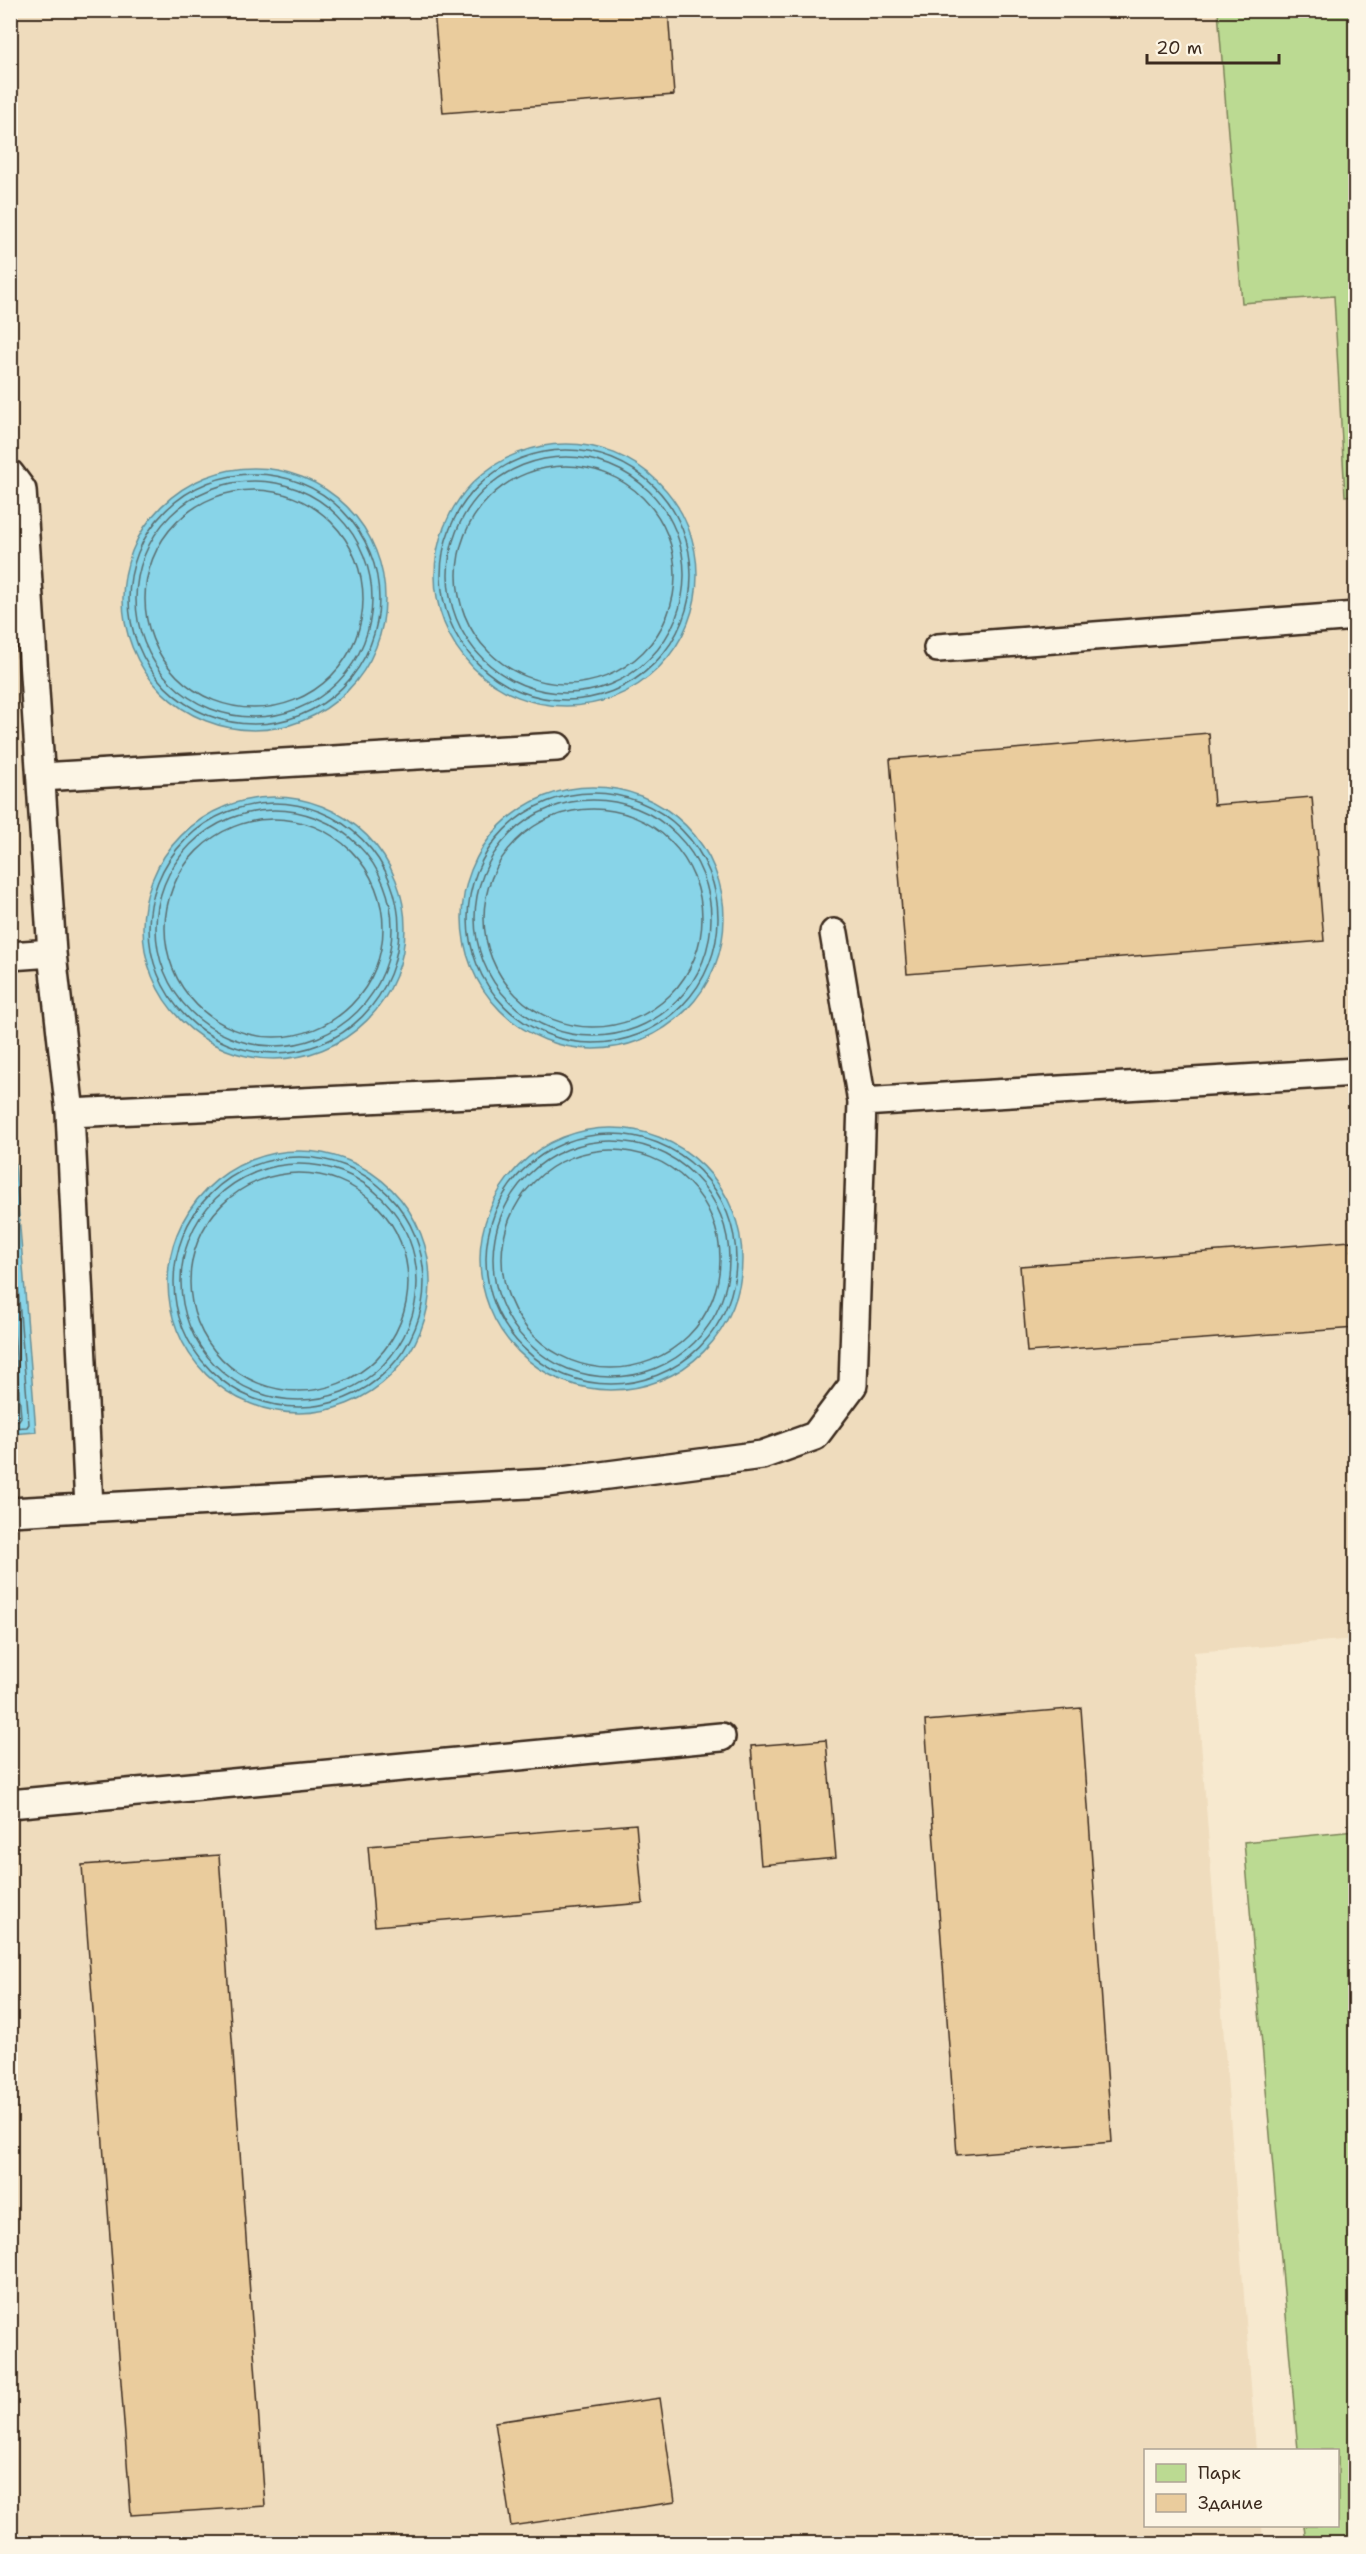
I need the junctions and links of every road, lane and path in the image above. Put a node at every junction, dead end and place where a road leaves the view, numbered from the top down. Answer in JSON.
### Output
{"nodes":[{"id":1,"x":10,"y":474,"type":"edge"},
{"id":2,"x":1356,"y":616,"type":"edge"},
{"id":3,"x":938,"y":648,"type":"dead end"},
{"id":4,"x":557,"y":747,"type":"dead end"},
{"id":5,"x":40,"y":777,"type":"junction"},
{"id":6,"x":834,"y":933,"type":"dead end"},
{"id":7,"x":52,"y":953,"type":"junction"},
{"id":8,"x":10,"y":956,"type":"edge"},
{"id":9,"x":1356,"y":1072,"type":"edge"},
{"id":10,"x":556,"y":1090,"type":"dead end"},
{"id":11,"x":862,"y":1102,"type":"junction"},
{"id":12,"x":70,"y":1113,"type":"junction"},
{"id":13,"x":88,"y":1508,"type":"junction"},
{"id":14,"x":10,"y":1512,"type":"edge"},
{"id":15,"x":721,"y":1737,"type":"dead end"},
{"id":16,"x":10,"y":1804,"type":"edge"}],
"edges":[{"from":1,"to":5,"type":"lane"},
{"from":2,"to":3,"type":"lane"},
{"from":4,"to":5,"type":"lane"},
{"from":5,"to":7,"type":"lane"},
{"from":6,"to":11,"type":"lane"},
{"from":7,"to":8,"type":"lane"},
{"from":7,"to":12,"type":"lane"},
{"from":9,"to":11,"type":"lane"},
{"from":10,"to":12,"type":"lane"},
{"from":11,"to":13,"type":"lane"},
{"from":12,"to":13,"type":"lane"},
{"from":13,"to":14,"type":"lane"},
{"from":15,"to":16,"type":"lane"}]}
